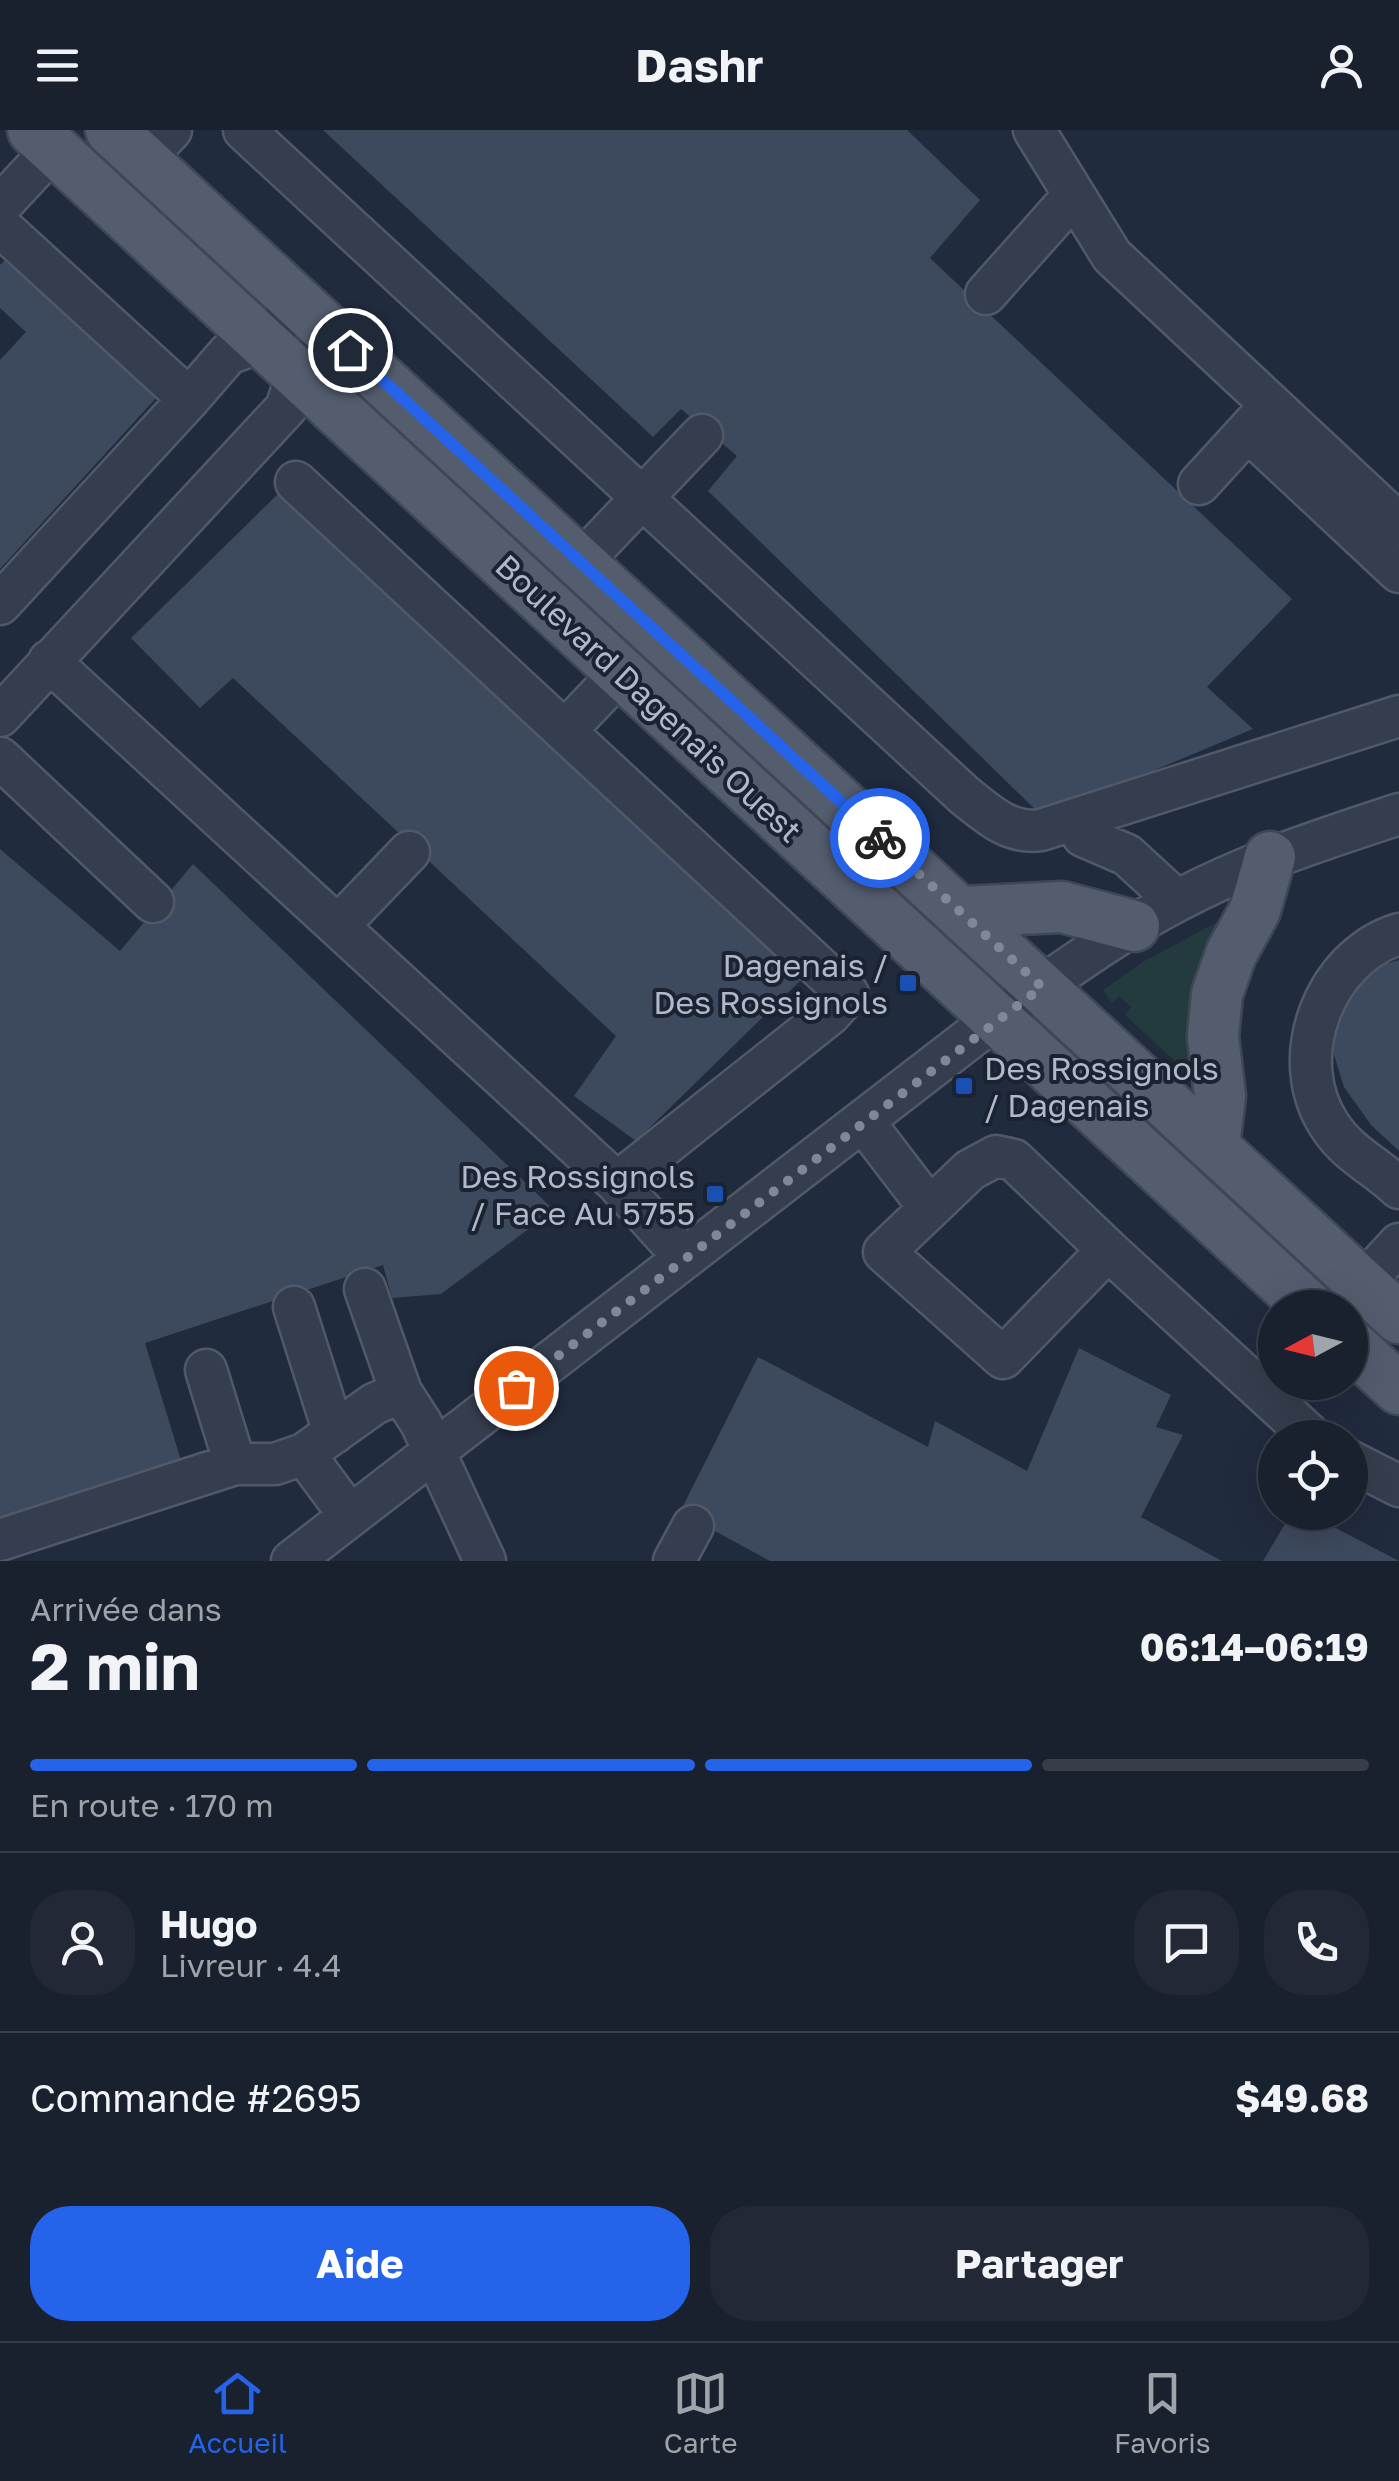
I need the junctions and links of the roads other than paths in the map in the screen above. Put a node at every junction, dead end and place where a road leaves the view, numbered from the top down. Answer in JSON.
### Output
{"nodes":[{"id":1,"x":244,"y":130,"type":"edge"},
{"id":2,"x":1034,"y":130,"type":"edge"},
{"id":3,"x":43,"y":140,"type":"edge"},
{"id":4,"x":142,"y":140,"type":"edge"},
{"id":5,"x":1074,"y":196,"type":"junction"},
{"id":6,"x":0,"y":206,"type":"edge"},
{"id":7,"x":0,"y":226,"type":"edge"},
{"id":8,"x":986,"y":294,"type":"dead end"},
{"id":9,"x":317,"y":319,"type":"junction"},
{"id":10,"x":280,"y":357,"type":"junction"},
{"id":11,"x":188,"y":399,"type":"junction"},
{"id":12,"x":1260,"y":418,"type":"junction"},
{"id":13,"x":702,"y":435,"type":"dead end"},
{"id":14,"x":296,"y":482,"type":"dead end"},
{"id":15,"x":1200,"y":484,"type":"dead end"},
{"id":16,"x":642,"y":497,"type":"junction"},
{"id":17,"x":1399,"y":524,"type":"edge"},
{"id":18,"x":580,"y":562,"type":"junction"},
{"id":19,"x":1399,"y":572,"type":"edge"},
{"id":20,"x":0,"y":604,"type":"edge"},
{"id":21,"x":49,"y":661,"type":"junction"},
{"id":22,"x":621,"y":672,"type":"junction"},
{"id":23,"x":0,"y":716,"type":"edge"},
{"id":24,"x":1399,"y":716,"type":"edge"},
{"id":25,"x":566,"y":732,"type":"junction"},
{"id":26,"x":0,"y":758,"type":"edge"},
{"id":27,"x":1399,"y":814,"type":"edge"},
{"id":28,"x":1076,"y":819,"type":"junction"},
{"id":29,"x":408,"y":852,"type":"dead end"},
{"id":30,"x":1270,"y":857,"type":"junction"},
{"id":31,"x":1177,"y":901,"type":"junction"},
{"id":32,"x":153,"y":902,"type":"dead end"},
{"id":33,"x":962,"y":912,"type":"junction"},
{"id":34,"x":338,"y":926,"type":"junction"},
{"id":35,"x":1134,"y":926,"type":"junction"},
{"id":36,"x":1399,"y":934,"type":"edge"},
{"id":37,"x":1042,"y":987,"type":"junction"},
{"id":38,"x":996,"y":1018,"type":"junction"},
{"id":39,"x":864,"y":1121,"type":"junction"},
{"id":40,"x":1214,"y":1146,"type":"junction"},
{"id":41,"x":618,"y":1183,"type":"junction"},
{"id":42,"x":1399,"y":1188,"type":"edge"},
{"id":43,"x":928,"y":1206,"type":"junction"},
{"id":44,"x":1399,"y":1244,"type":"edge"},
{"id":45,"x":1108,"y":1250,"type":"junction"},
{"id":46,"x":685,"y":1258,"type":"junction"},
{"id":47,"x":1362,"y":1284,"type":"junction"},
{"id":48,"x":366,"y":1290,"type":"dead end"},
{"id":49,"x":1291,"y":1290,"type":"edge"},
{"id":50,"x":294,"y":1307,"type":"dead end"},
{"id":51,"x":1399,"y":1318,"type":"edge"},
{"id":52,"x":1368,"y":1361,"type":"edge"},
{"id":53,"x":206,"y":1370,"type":"dead end"},
{"id":54,"x":1399,"y":1390,"type":"edge"},
{"id":55,"x":400,"y":1392,"type":"junction"},
{"id":56,"x":1293,"y":1420,"type":"edge"},
{"id":57,"x":319,"y":1444,"type":"junction"},
{"id":58,"x":432,"y":1454,"type":"junction"},
{"id":59,"x":235,"y":1464,"type":"junction"},
{"id":60,"x":1368,"y":1470,"type":"edge"},
{"id":61,"x":1399,"y":1486,"type":"edge"},
{"id":62,"x":350,"y":1516,"type":"junction"},
{"id":63,"x":0,"y":1540,"type":"edge"},
{"id":64,"x":292,"y":1561,"type":"edge"},
{"id":65,"x":485,"y":1561,"type":"edge"}],
"edges":[{"from":1,"to":16,"type":"street"},
{"from":2,"to":5,"type":"street"},
{"from":3,"to":6,"type":"street"},
{"from":3,"to":10,"type":"main road","name":"Boulevard Dagenais Ouest"},
{"from":4,"to":9,"type":"main road","name":"Boulevard Dagenais Ouest"},
{"from":5,"to":8,"type":"street"},
{"from":5,"to":12,"type":"street"},
{"from":7,"to":11,"type":"street"},
{"from":9,"to":10,"type":"street"},
{"from":9,"to":18,"type":"main road","name":"Boulevard Dagenais Ouest"},
{"from":10,"to":11,"type":"street"},
{"from":10,"to":21,"type":"street"},
{"from":10,"to":22,"type":"main road","name":"Boulevard Dagenais Ouest"},
{"from":11,"to":20,"type":"street"},
{"from":12,"to":15,"type":"street"},
{"from":12,"to":17,"type":"street"},
{"from":12,"to":19,"type":"street"},
{"from":13,"to":16,"type":"street"},
{"from":14,"to":25,"type":"street"},
{"from":16,"to":18,"type":"street"},
{"from":16,"to":28,"type":"street"},
{"from":18,"to":33,"type":"main road","name":"Boulevard Dagenais Ouest"},
{"from":21,"to":23,"type":"street"},
{"from":21,"to":34,"type":"street"},
{"from":22,"to":25,"type":"street"},
{"from":22,"to":38,"type":"main road","name":"Boulevard Dagenais Ouest"},
{"from":24,"to":28,"type":"street"},
{"from":25,"to":41,"type":"street"},
{"from":26,"to":32,"type":"street"},
{"from":27,"to":30,"type":"street"},
{"from":28,"to":31,"type":"street"},
{"from":29,"to":34,"type":"street"},
{"from":30,"to":31,"type":"street"},
{"from":30,"to":40,"type":"main road"},
{"from":31,"to":35,"type":"street"},
{"from":33,"to":35,"type":"main road"},
{"from":33,"to":37,"type":"main road","name":"Boulevard Dagenais Ouest"},
{"from":34,"to":41,"type":"street"},
{"from":35,"to":37,"type":"street"},
{"from":36,"to":42,"type":"street"},
{"from":37,"to":38,"type":"street"},
{"from":37,"to":40,"type":"main road","name":"Boulevard Dagenais Ouest"},
{"from":38,"to":39,"type":"street"},
{"from":38,"to":49,"type":"main road","name":"Boulevard Dagenais Ouest"},
{"from":39,"to":43,"type":"street"},
{"from":39,"to":46,"type":"street"},
{"from":40,"to":47,"type":"main road","name":"Boulevard Dagenais Ouest"},
{"from":41,"to":46,"type":"street"},
{"from":43,"to":45,"type":"street"},
{"from":43,"to":45,"type":"street"},
{"from":44,"to":47,"type":"street"},
{"from":45,"to":56,"type":"street"},
{"from":46,"to":58,"type":"street"},
{"from":47,"to":51,"type":"main road","name":"Boulevard Dagenais Ouest"},
{"from":48,"to":55,"type":"street"},
{"from":50,"to":57,"type":"street"},
{"from":52,"to":54,"type":"main road"},
{"from":53,"to":59,"type":"street"},
{"from":55,"to":57,"type":"street"},
{"from":55,"to":58,"type":"street"},
{"from":57,"to":59,"type":"street"},
{"from":57,"to":62,"type":"street"},
{"from":58,"to":62,"type":"street"},
{"from":58,"to":65,"type":"street"},
{"from":59,"to":63,"type":"street"},
{"from":60,"to":61,"type":"street"},
{"from":62,"to":64,"type":"street"}]}
